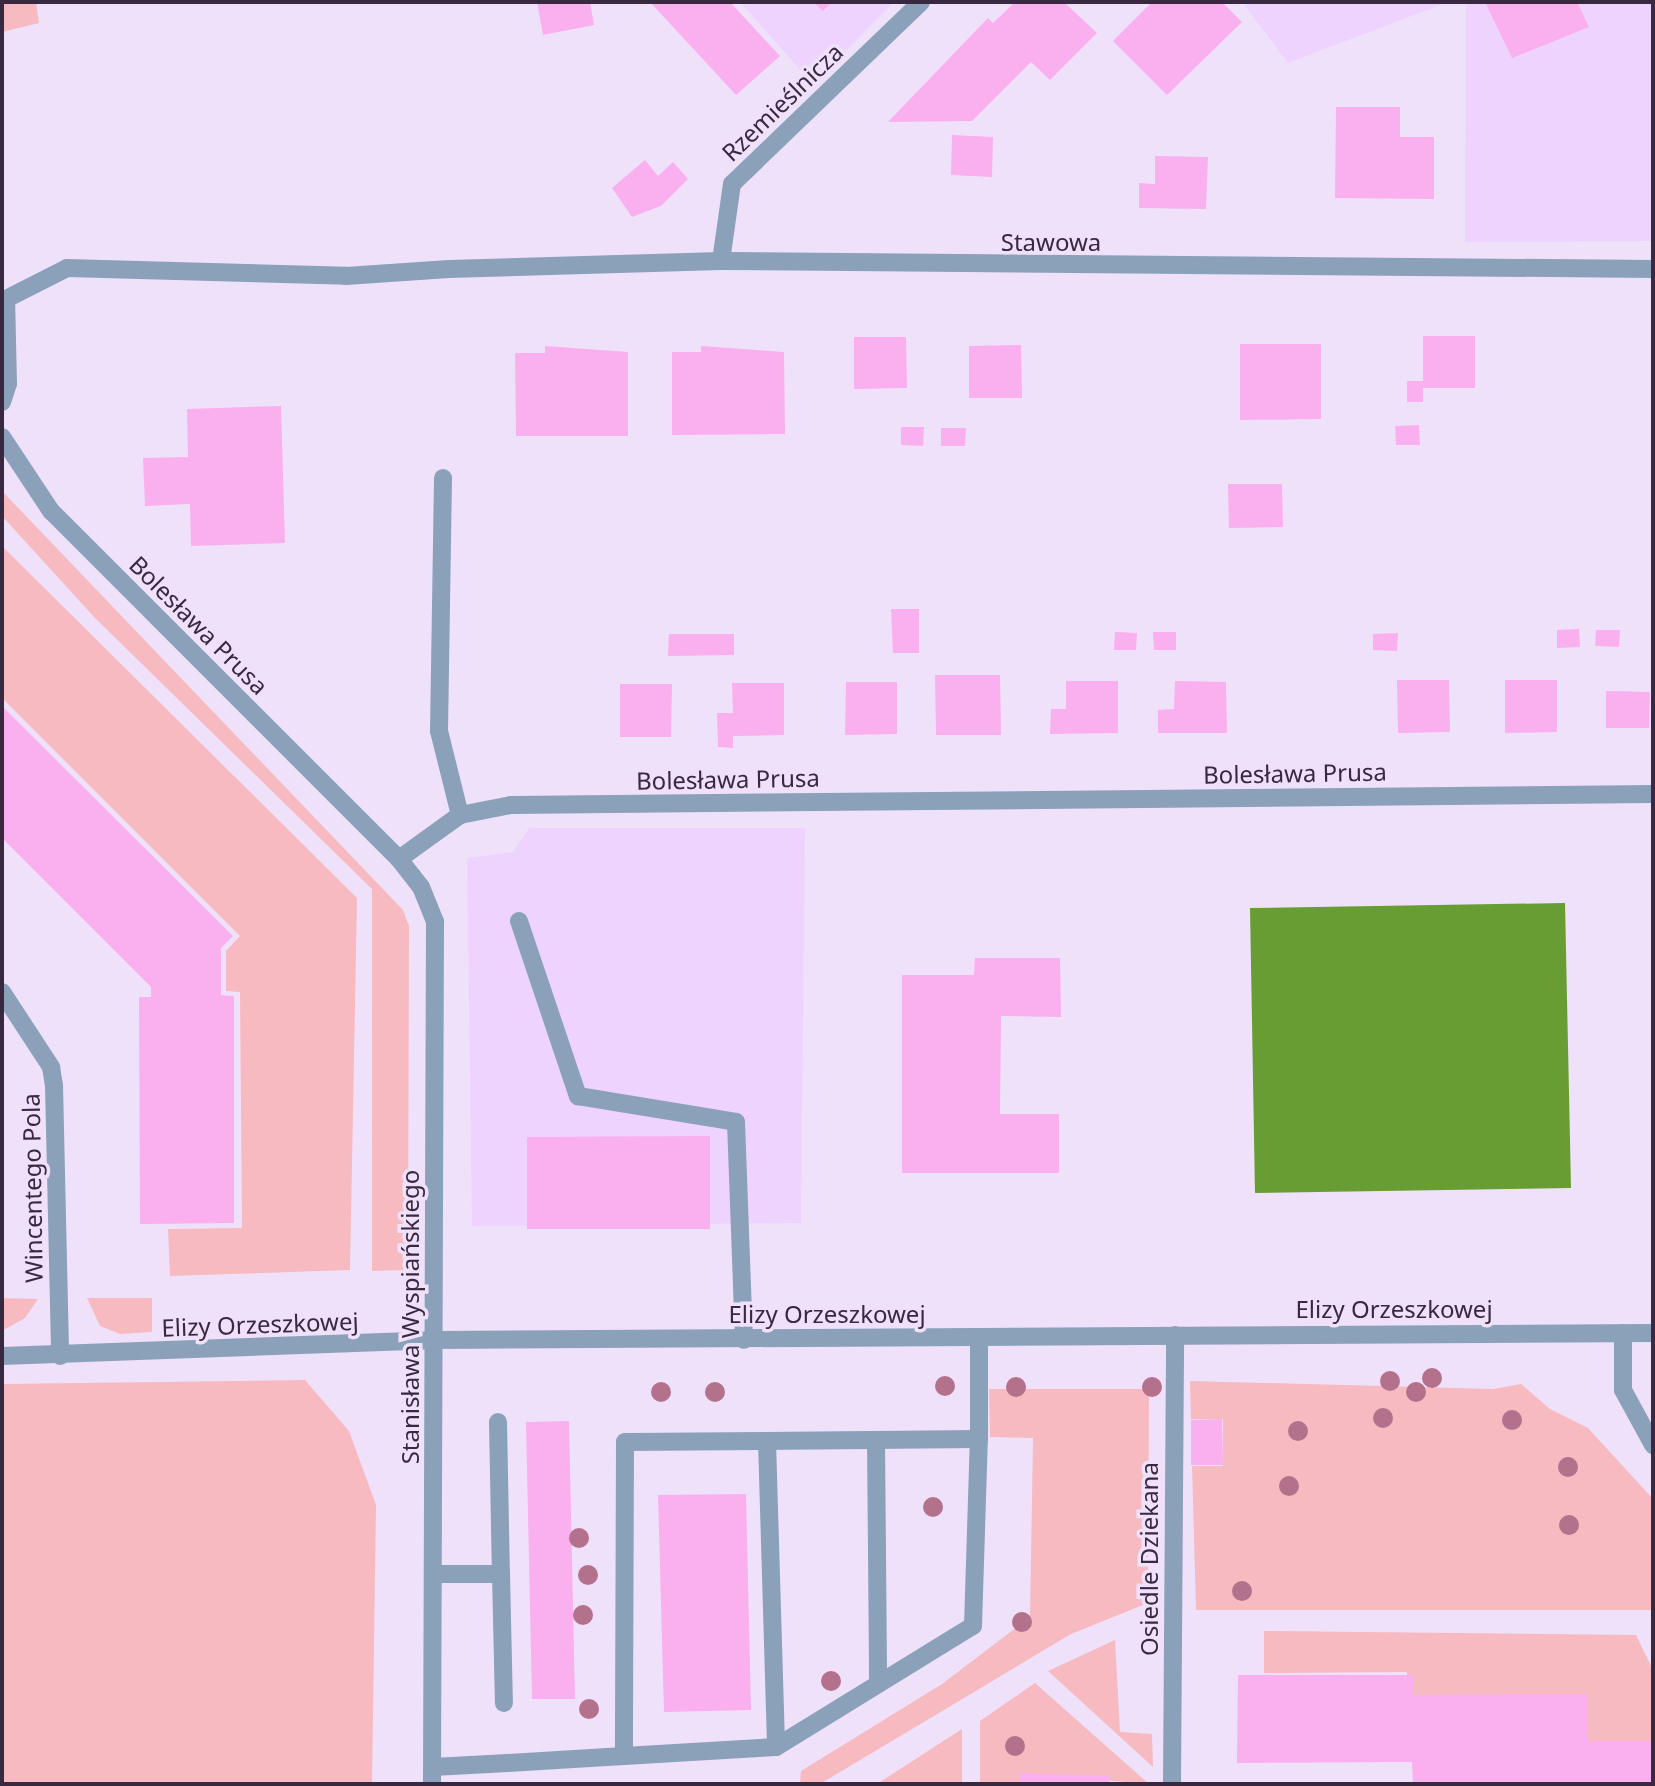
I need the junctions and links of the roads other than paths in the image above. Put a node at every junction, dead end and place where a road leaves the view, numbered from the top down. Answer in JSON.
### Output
{"nodes":[{"id":1,"x":921,"y":2,"type":"edge"},
{"id":2,"x":721,"y":261,"type":"junction"},
{"id":3,"x":1653,"y":269,"type":"edge"},
{"id":4,"x":4,"y":298,"type":"edge"},
{"id":5,"x":2,"y":402,"type":"edge"},
{"id":6,"x":2,"y":437,"type":"edge"},
{"id":7,"x":443,"y":478,"type":"dead end"},
{"id":8,"x":1653,"y":794,"type":"edge"},
{"id":9,"x":460,"y":815,"type":"junction"},
{"id":10,"x":399,"y":859,"type":"junction"},
{"id":11,"x":519,"y":921,"type":"dead end"},
{"id":12,"x":2,"y":992,"type":"edge"},
{"id":13,"x":1623,"y":1333,"type":"junction"},
{"id":14,"x":1653,"y":1333,"type":"edge"},
{"id":15,"x":1175,"y":1335,"type":"junction"},
{"id":16,"x":979,"y":1338,"type":"junction"},
{"id":17,"x":437,"y":1340,"type":"junction"},
{"id":18,"x":744,"y":1340,"type":"junction"},
{"id":19,"x":2,"y":1356,"type":"edge"},
{"id":20,"x":60,"y":1356,"type":"junction"},
{"id":21,"x":498,"y":1422,"type":"dead end"},
{"id":22,"x":979,"y":1439,"type":"junction"},
{"id":23,"x":876,"y":1440,"type":"junction"},
{"id":24,"x":767,"y":1441,"type":"junction"},
{"id":25,"x":1653,"y":1445,"type":"edge"},
{"id":26,"x":435,"y":1574,"type":"junction"},
{"id":27,"x":501,"y":1574,"type":"junction"},
{"id":28,"x":878,"y":1684,"type":"junction"},
{"id":29,"x":505,"y":1703,"type":"dead end"},
{"id":30,"x":776,"y":1747,"type":"junction"},
{"id":31,"x":624,"y":1756,"type":"junction"},
{"id":32,"x":433,"y":1776,"type":"edge"},
{"id":33,"x":1172,"y":1784,"type":"edge"}],
"edges":[{"from":1,"to":2,"type":"street","name":"Rzemieślnicza"},
{"from":2,"to":3,"type":"street","name":"Stawowa"},
{"from":2,"to":4,"type":"street","name":"Stawowa"},
{"from":4,"to":5,"type":"street"},
{"from":6,"to":10,"type":"street","name":"Bolesława Prusa"},
{"from":7,"to":9,"type":"street"},
{"from":8,"to":9,"type":"street","name":"Bolesława Prusa"},
{"from":9,"to":10,"type":"street","name":"Bolesława Prusa"},
{"from":10,"to":17,"type":"street","name":"Stanisława Wyspiańskiego"},
{"from":11,"to":18,"type":"street"},
{"from":12,"to":20,"type":"street","name":"Wincentego Pola"},
{"from":13,"to":14,"type":"street","name":"Elizy Orzeszkowej"},
{"from":13,"to":15,"type":"street","name":"Elizy Orzeszkowej"},
{"from":13,"to":25,"type":"street"},
{"from":15,"to":16,"type":"street","name":"Elizy Orzeszkowej"},
{"from":15,"to":33,"type":"street","name":"Osiedle Dziekana"},
{"from":16,"to":18,"type":"street","name":"Elizy Orzeszkowej"},
{"from":16,"to":22,"type":"street"},
{"from":17,"to":18,"type":"street","name":"Elizy Orzeszkowej"},
{"from":17,"to":20,"type":"street","name":"Elizy Orzeszkowej"},
{"from":17,"to":26,"type":"street","name":"Stanisława Wyspiańskiego"},
{"from":19,"to":20,"type":"street","name":"Elizy Orzeszkowej"},
{"from":21,"to":27,"type":"street"},
{"from":22,"to":23,"type":"street"},
{"from":22,"to":28,"type":"street"},
{"from":23,"to":24,"type":"street"},
{"from":23,"to":28,"type":"street"},
{"from":24,"to":30,"type":"street"},
{"from":24,"to":31,"type":"street"},
{"from":26,"to":27,"type":"street"},
{"from":26,"to":32,"type":"street","name":"Stanisława Wyspiańskiego"},
{"from":27,"to":29,"type":"street"},
{"from":28,"to":30,"type":"street"},
{"from":30,"to":31,"type":"street"},
{"from":31,"to":32,"type":"street"}]}
